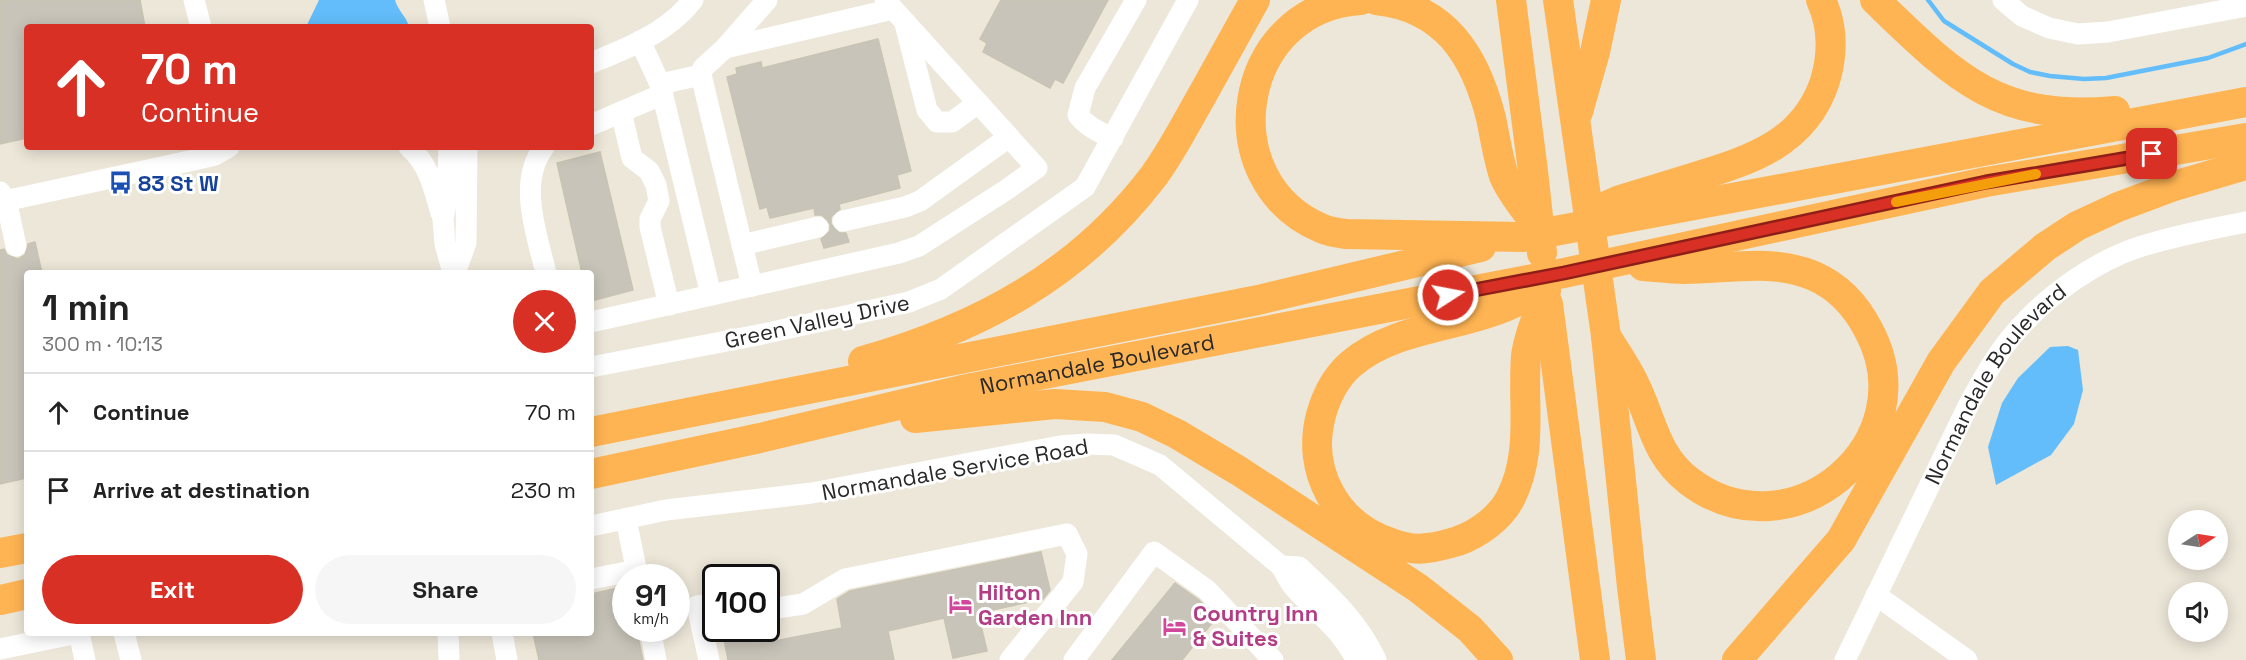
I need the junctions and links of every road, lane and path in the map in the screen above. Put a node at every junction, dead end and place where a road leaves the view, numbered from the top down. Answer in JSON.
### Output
{"nodes":[{"id":1,"x":194,"y":0,"type":"edge"},
{"id":2,"x":434,"y":0,"type":"edge"},
{"id":3,"x":693,"y":0,"type":"edge"},
{"id":4,"x":767,"y":0,"type":"edge"},
{"id":5,"x":1136,"y":0,"type":"edge"},
{"id":6,"x":1188,"y":0,"type":"edge"},
{"id":7,"x":1255,"y":0,"type":"edge"},
{"id":8,"x":1361,"y":0,"type":"edge"},
{"id":9,"x":1376,"y":0,"type":"edge"},
{"id":10,"x":1511,"y":0,"type":"edge"},
{"id":11,"x":1558,"y":0,"type":"edge"},
{"id":12,"x":1606,"y":0,"type":"edge"},
{"id":13,"x":1821,"y":0,"type":"edge"},
{"id":14,"x":1875,"y":0,"type":"edge"},
{"id":15,"x":2003,"y":0,"type":"edge"},
{"id":16,"x":2246,"y":6,"type":"edge"},
{"id":17,"x":894,"y":10,"type":"edge"},
{"id":18,"x":200,"y":24,"type":"edge"},
{"id":19,"x":439,"y":24,"type":"edge"},
{"id":20,"x":640,"y":41,"type":"junction"},
{"id":21,"x":725,"y":48,"type":"junction"},
{"id":22,"x":594,"y":62,"type":"edge"},
{"id":23,"x":701,"y":75,"type":"junction"},
{"id":24,"x":662,"y":89,"type":"junction"},
{"id":25,"x":2246,"y":100,"type":"edge"},
{"id":26,"x":978,"y":103,"type":"junction"},
{"id":27,"x":621,"y":112,"type":"junction"},
{"id":28,"x":1576,"y":121,"type":"junction"},
{"id":29,"x":594,"y":124,"type":"edge"},
{"id":30,"x":1009,"y":137,"type":"junction"},
{"id":31,"x":1113,"y":138,"type":"junction"},
{"id":32,"x":2246,"y":138,"type":"edge"},
{"id":33,"x":224,"y":150,"type":"edge"},
{"id":34,"x":413,"y":150,"type":"edge"},
{"id":35,"x":448,"y":150,"type":"edge"},
{"id":36,"x":467,"y":150,"type":"edge"},
{"id":37,"x":477,"y":150,"type":"edge"},
{"id":38,"x":542,"y":150,"type":"edge"},
{"id":39,"x":2246,"y":165,"type":"edge"},
{"id":40,"x":467,"y":176,"type":"junction"},
{"id":41,"x":2,"y":198,"type":"edge"},
{"id":42,"x":443,"y":219,"type":"junction"},
{"id":43,"x":843,"y":221,"type":"dead end"},
{"id":44,"x":2246,"y":222,"type":"edge"},
{"id":45,"x":818,"y":227,"type":"dead end"},
{"id":46,"x":1538,"y":232,"type":"junction"},
{"id":47,"x":742,"y":245,"type":"junction"},
{"id":48,"x":16,"y":246,"type":"dead end"},
{"id":49,"x":1604,"y":263,"type":"junction"},
{"id":50,"x":453,"y":270,"type":"edge"},
{"id":51,"x":455,"y":270,"type":"edge"},
{"id":52,"x":545,"y":270,"type":"edge"},
{"id":53,"x":1555,"y":282,"type":"junction"},
{"id":54,"x":752,"y":286,"type":"junction"},
{"id":55,"x":711,"y":296,"type":"junction"},
{"id":56,"x":669,"y":305,"type":"junction"},
{"id":57,"x":594,"y":321,"type":"edge"},
{"id":58,"x":1606,"y":336,"type":"junction"},
{"id":59,"x":1539,"y":352,"type":"junction"},
{"id":60,"x":594,"y":366,"type":"edge"},
{"id":61,"x":644,"y":423,"type":"junction"},
{"id":62,"x":594,"y":431,"type":"edge"},
{"id":63,"x":760,"y":438,"type":"junction"},
{"id":64,"x":594,"y":473,"type":"edge"},
{"id":65,"x":626,"y":519,"type":"junction"},
{"id":66,"x":594,"y":525,"type":"edge"},
{"id":67,"x":24,"y":549,"type":"edge"},
{"id":68,"x":0,"y":554,"type":"edge"},
{"id":69,"x":636,"y":564,"type":"edge"},
{"id":70,"x":1281,"y":566,"type":"junction"},
{"id":71,"x":612,"y":577,"type":"edge"},
{"id":72,"x":594,"y":579,"type":"edge"},
{"id":73,"x":24,"y":595,"type":"edge"},
{"id":74,"x":1876,"y":596,"type":"junction"},
{"id":75,"x":0,"y":600,"type":"edge"},
{"id":76,"x":702,"y":605,"type":"edge"},
{"id":77,"x":780,"y":608,"type":"edge"},
{"id":78,"x":702,"y":628,"type":"edge"},
{"id":79,"x":64,"y":636,"type":"edge"},
{"id":80,"x":80,"y":636,"type":"edge"},
{"id":81,"x":125,"y":636,"type":"edge"},
{"id":82,"x":448,"y":636,"type":"edge"},
{"id":83,"x":503,"y":636,"type":"edge"},
{"id":84,"x":653,"y":642,"type":"edge"},
{"id":85,"x":705,"y":642,"type":"edge"},
{"id":86,"x":0,"y":649,"type":"edge"},
{"id":87,"x":85,"y":660,"type":"edge"},
{"id":88,"x":131,"y":660,"type":"edge"},
{"id":89,"x":449,"y":660,"type":"edge"},
{"id":90,"x":507,"y":660,"type":"edge"},
{"id":91,"x":656,"y":660,"type":"edge"},
{"id":92,"x":709,"y":660,"type":"edge"},
{"id":93,"x":1010,"y":660,"type":"edge"},
{"id":94,"x":1074,"y":660,"type":"edge"},
{"id":95,"x":1273,"y":660,"type":"edge"},
{"id":96,"x":1356,"y":660,"type":"edge"},
{"id":97,"x":1376,"y":660,"type":"edge"},
{"id":98,"x":1498,"y":660,"type":"edge"},
{"id":99,"x":1595,"y":660,"type":"edge"},
{"id":100,"x":1641,"y":660,"type":"edge"},
{"id":101,"x":1737,"y":660,"type":"edge"},
{"id":102,"x":1845,"y":660,"type":"edge"},
{"id":103,"x":1967,"y":660,"type":"edge"}],
"edges":[{"from":1,"to":18,"type":"street"},
{"from":2,"to":19,"type":"street"},
{"from":3,"to":20,"type":"street"},
{"from":4,"to":21,"type":"street"},
{"from":5,"to":31,"type":"street"},
{"from":6,"to":31,"type":"street","name":"Green Valley Drive"},
{"from":7,"to":61,"type":"highway"},
{"from":8,"to":46,"type":"highway"},
{"from":9,"to":46,"type":"highway"},
{"from":10,"to":46,"type":"highway"},
{"from":11,"to":28,"type":"highway"},
{"from":12,"to":28,"type":"highway"},
{"from":13,"to":46,"type":"highway"},
{"from":14,"to":25,"type":"highway"},
{"from":15,"to":16,"type":"street"},
{"from":17,"to":21,"type":"street"},
{"from":17,"to":26,"type":"street"},
{"from":17,"to":26,"type":"street"},
{"from":20,"to":22,"type":"street"},
{"from":20,"to":24,"type":"street"},
{"from":21,"to":23,"type":"street"},
{"from":23,"to":24,"type":"street"},
{"from":23,"to":47,"type":"street"},
{"from":24,"to":27,"type":"street"},
{"from":24,"to":55,"type":"street"},
{"from":25,"to":46,"type":"highway"},
{"from":26,"to":30,"type":"street"},
{"from":27,"to":29,"type":"street"},
{"from":27,"to":56,"type":"street"},
{"from":28,"to":58,"type":"highway"},
{"from":30,"to":43,"type":"street"},
{"from":30,"to":54,"type":"street"},
{"from":31,"to":60,"type":"street","name":"Green Valley Drive"},
{"from":32,"to":49,"type":"highway","name":"Normandale Boulevard"},
{"from":33,"to":41,"type":"street"},
{"from":34,"to":42,"type":"street"},
{"from":35,"to":42,"type":"street"},
{"from":36,"to":40,"type":"street"},
{"from":37,"to":40,"type":"street"},
{"from":38,"to":52,"type":"street"},
{"from":39,"to":101,"type":"highway"},
{"from":40,"to":51,"type":"street"},
{"from":41,"to":48,"type":"street"},
{"from":42,"to":50,"type":"street"},
{"from":44,"to":74,"type":"street","name":"Normandale Boulevard"},
{"from":45,"to":47,"type":"street"},
{"from":46,"to":53,"type":"highway"},
{"from":46,"to":61,"type":"highway","name":"Normandale Boulevard"},
{"from":47,"to":54,"type":"street"},
{"from":49,"to":53,"type":"highway","name":"Normandale Boulevard"},
{"from":49,"to":58,"type":"highway"},
{"from":53,"to":59,"type":"highway"},
{"from":53,"to":59,"type":"highway"},
{"from":53,"to":63,"type":"highway","name":"Normandale Boulevard"},
{"from":54,"to":55,"type":"street"},
{"from":55,"to":56,"type":"street"},
{"from":56,"to":57,"type":"street"},
{"from":58,"to":100,"type":"highway"},
{"from":59,"to":99,"type":"highway"},
{"from":61,"to":62,"type":"highway","name":"Normandale Boulevard"},
{"from":63,"to":64,"type":"highway","name":"Normandale Boulevard"},
{"from":63,"to":98,"type":"highway"},
{"from":65,"to":66,"type":"street","name":"Normandale Service Road"},
{"from":65,"to":69,"type":"street"},
{"from":65,"to":70,"type":"street","name":"Normandale Service Road"},
{"from":67,"to":68,"type":"highway"},
{"from":70,"to":96,"type":"street","name":"Normandale Service Road"},
{"from":70,"to":97,"type":"street","name":"Normandale Service Road"},
{"from":71,"to":72,"type":"street"},
{"from":73,"to":75,"type":"highway"},
{"from":74,"to":102,"type":"street","name":"Normandale Boulevard"},
{"from":74,"to":103,"type":"street"},
{"from":76,"to":78,"type":"street"},
{"from":77,"to":93,"type":"street"},
{"from":79,"to":86,"type":"street"},
{"from":80,"to":87,"type":"street"},
{"from":81,"to":88,"type":"street"},
{"from":82,"to":89,"type":"street"},
{"from":83,"to":90,"type":"street"},
{"from":84,"to":91,"type":"street"},
{"from":85,"to":92,"type":"street"},
{"from":94,"to":95,"type":"street"}]}
